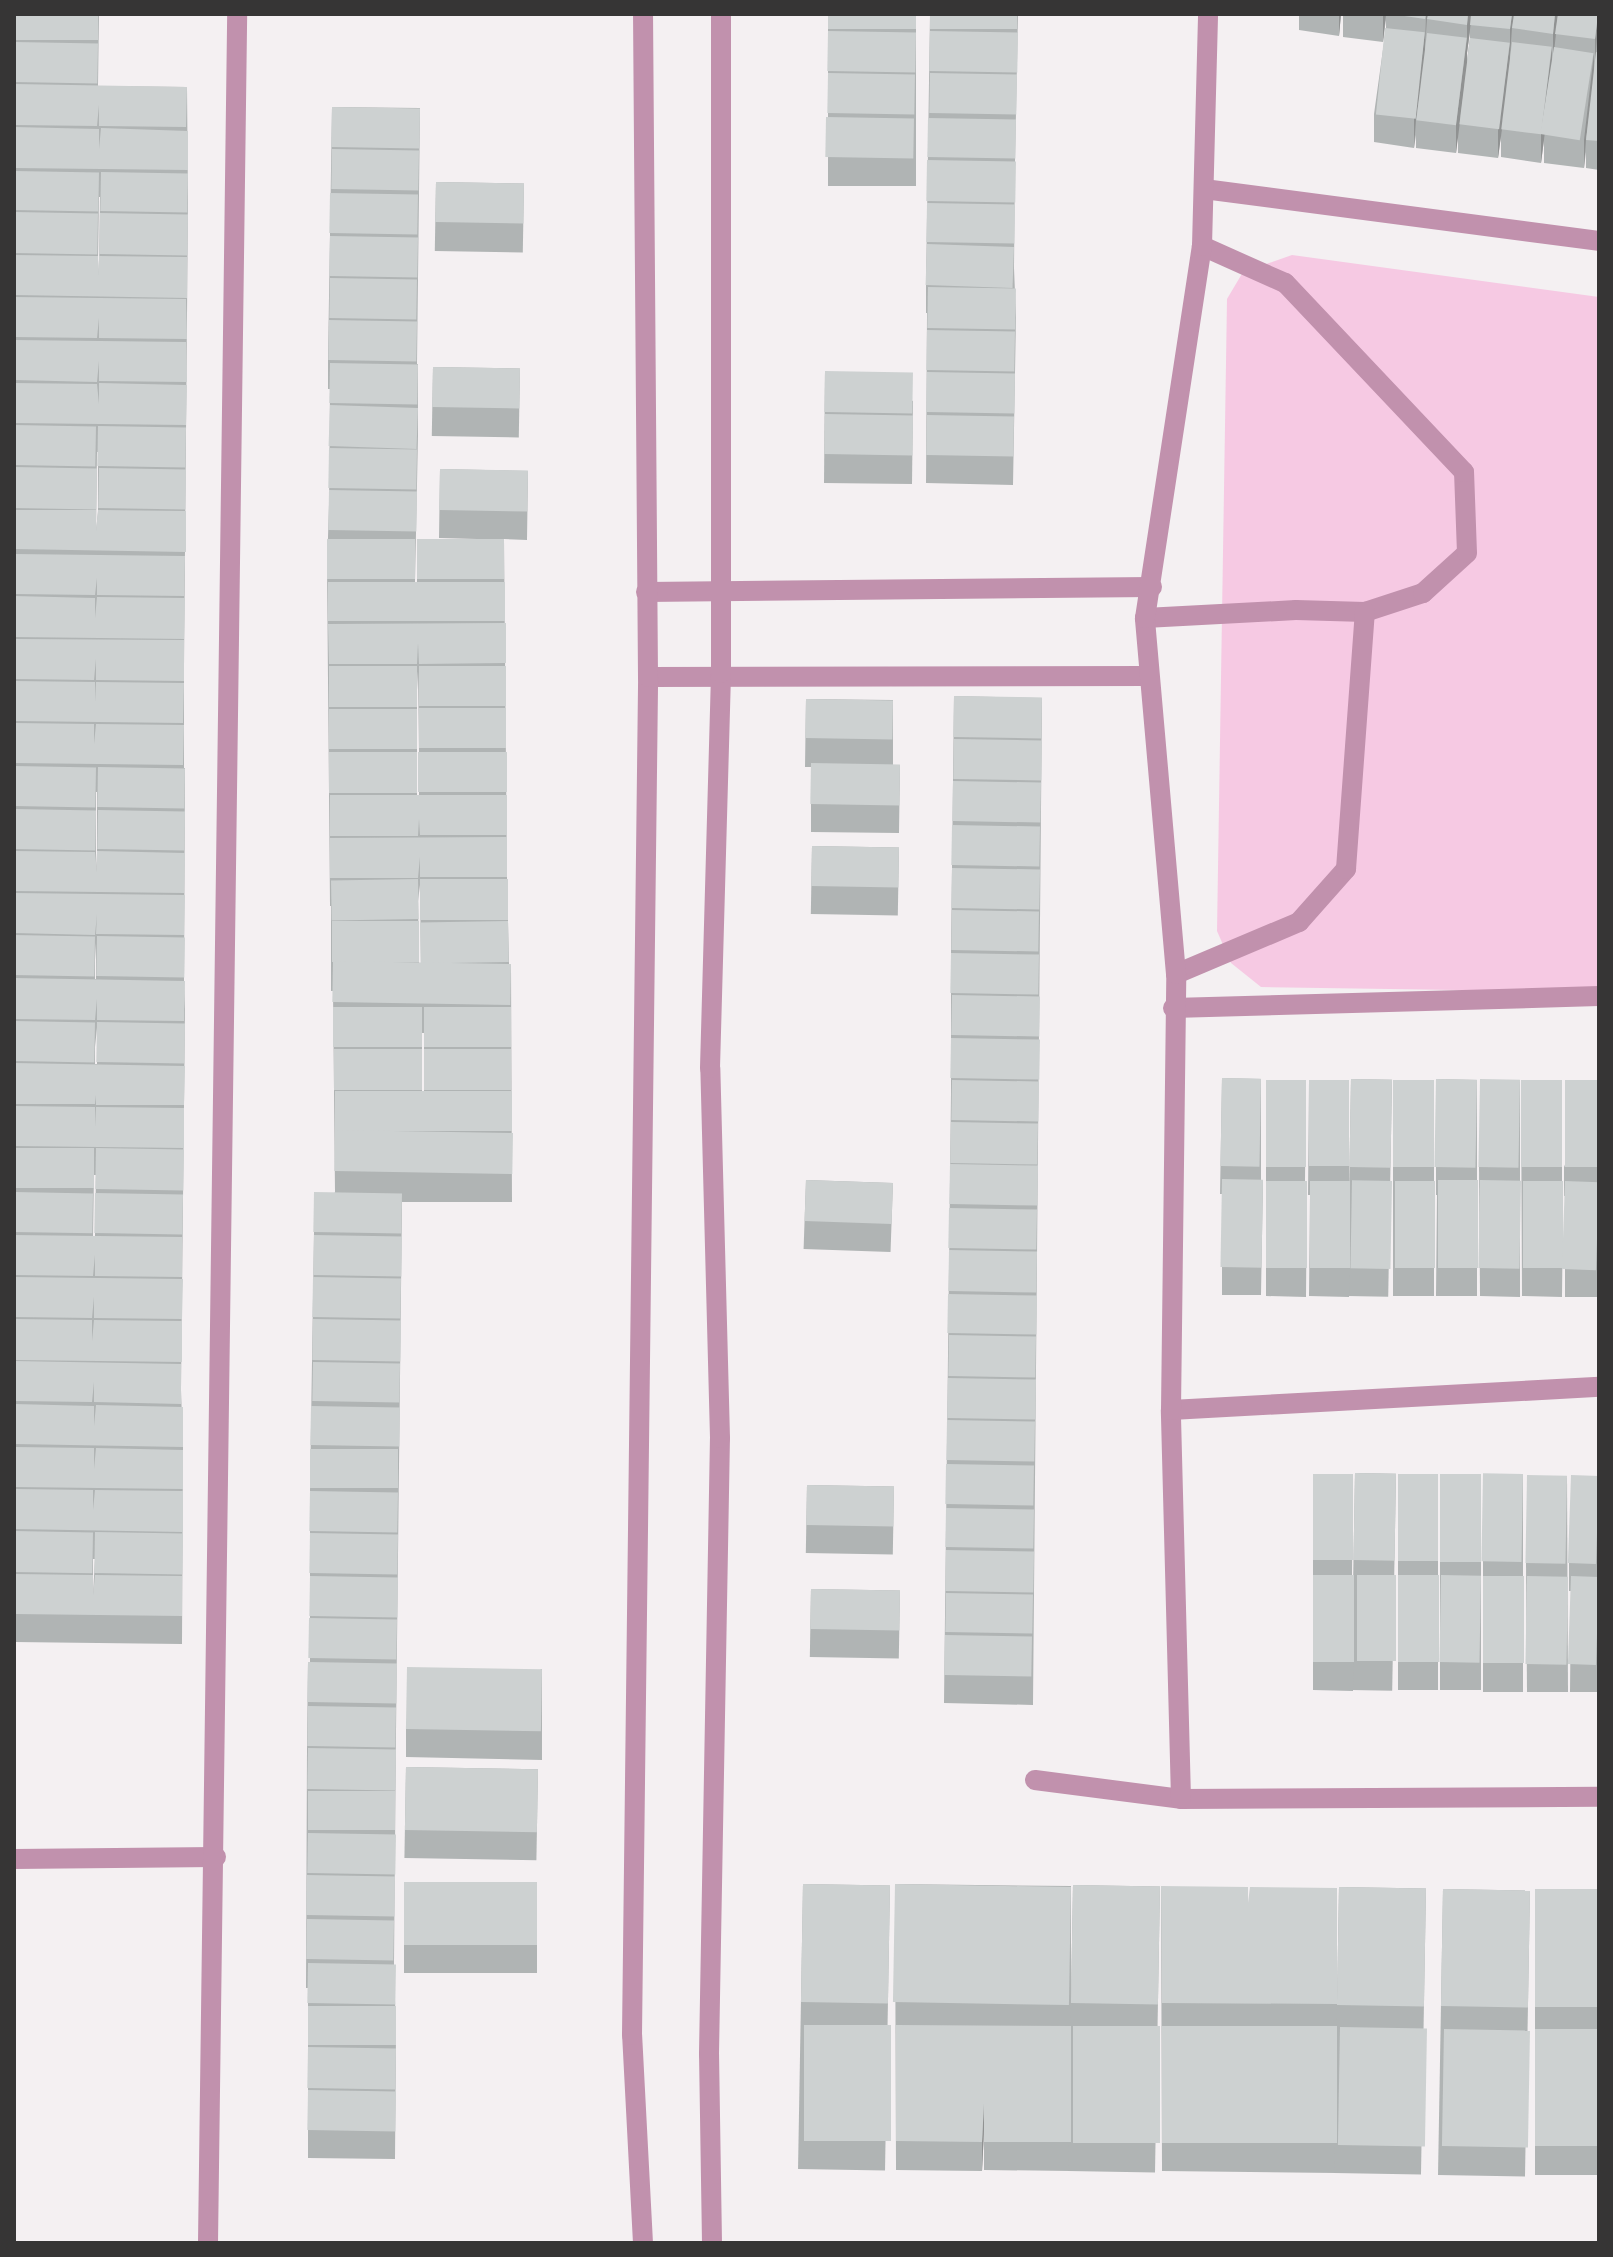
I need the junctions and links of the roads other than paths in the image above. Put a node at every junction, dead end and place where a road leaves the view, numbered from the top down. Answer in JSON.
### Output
{"nodes":[{"id":1,"x":237,"y":14,"type":"edge"},
{"id":2,"x":643,"y":14,"type":"edge"},
{"id":3,"x":721,"y":14,"type":"edge"},
{"id":4,"x":1208,"y":14,"type":"edge"},
{"id":5,"x":1204,"y":189,"type":"junction"},
{"id":6,"x":1599,"y":241,"type":"edge"},
{"id":7,"x":1202,"y":246,"type":"junction"},
{"id":8,"x":1152,"y":587,"type":"junction"},
{"id":9,"x":717,"y":588,"type":"junction"},
{"id":10,"x":646,"y":592,"type":"junction"},
{"id":11,"x":1365,"y":612,"type":"junction"},
{"id":12,"x":1145,"y":618,"type":"junction"},
{"id":13,"x":721,"y":673,"type":"junction"},
{"id":14,"x":1148,"y":676,"type":"junction"},
{"id":15,"x":648,"y":677,"type":"junction"},
{"id":16,"x":1176,"y":974,"type":"junction"},
{"id":17,"x":1599,"y":996,"type":"edge"},
{"id":18,"x":1173,"y":1008,"type":"junction"},
{"id":19,"x":1599,"y":1387,"type":"edge"},
{"id":20,"x":1171,"y":1410,"type":"junction"},
{"id":21,"x":1035,"y":1780,"type":"dead end"},
{"id":22,"x":1599,"y":1797,"type":"edge"},
{"id":23,"x":1181,"y":1799,"type":"junction"},
{"id":24,"x":216,"y":1857,"type":"junction"},
{"id":25,"x":14,"y":1859,"type":"edge"},
{"id":26,"x":208,"y":2243,"type":"edge"},
{"id":27,"x":643,"y":2243,"type":"edge"},
{"id":28,"x":712,"y":2243,"type":"edge"}],
"edges":[{"from":1,"to":24,"type":"street"},
{"from":2,"to":10,"type":"street"},
{"from":3,"to":9,"type":"street"},
{"from":4,"to":5,"type":"street"},
{"from":5,"to":6,"type":"street"},
{"from":5,"to":7,"type":"street"},
{"from":7,"to":8,"type":"street"},
{"from":7,"to":11,"type":"street"},
{"from":8,"to":9,"type":"street"},
{"from":8,"to":12,"type":"street"},
{"from":9,"to":10,"type":"street"},
{"from":9,"to":13,"type":"street"},
{"from":10,"to":15,"type":"street"},
{"from":11,"to":12,"type":"street"},
{"from":11,"to":16,"type":"street"},
{"from":12,"to":14,"type":"street"},
{"from":13,"to":14,"type":"street"},
{"from":13,"to":15,"type":"street"},
{"from":13,"to":28,"type":"street"},
{"from":14,"to":16,"type":"street"},
{"from":15,"to":27,"type":"street"},
{"from":16,"to":18,"type":"street"},
{"from":17,"to":18,"type":"street"},
{"from":18,"to":20,"type":"street"},
{"from":19,"to":20,"type":"street"},
{"from":20,"to":23,"type":"street"},
{"from":21,"to":23,"type":"street"},
{"from":22,"to":23,"type":"street"},
{"from":24,"to":25,"type":"street"},
{"from":24,"to":26,"type":"street"}]}
